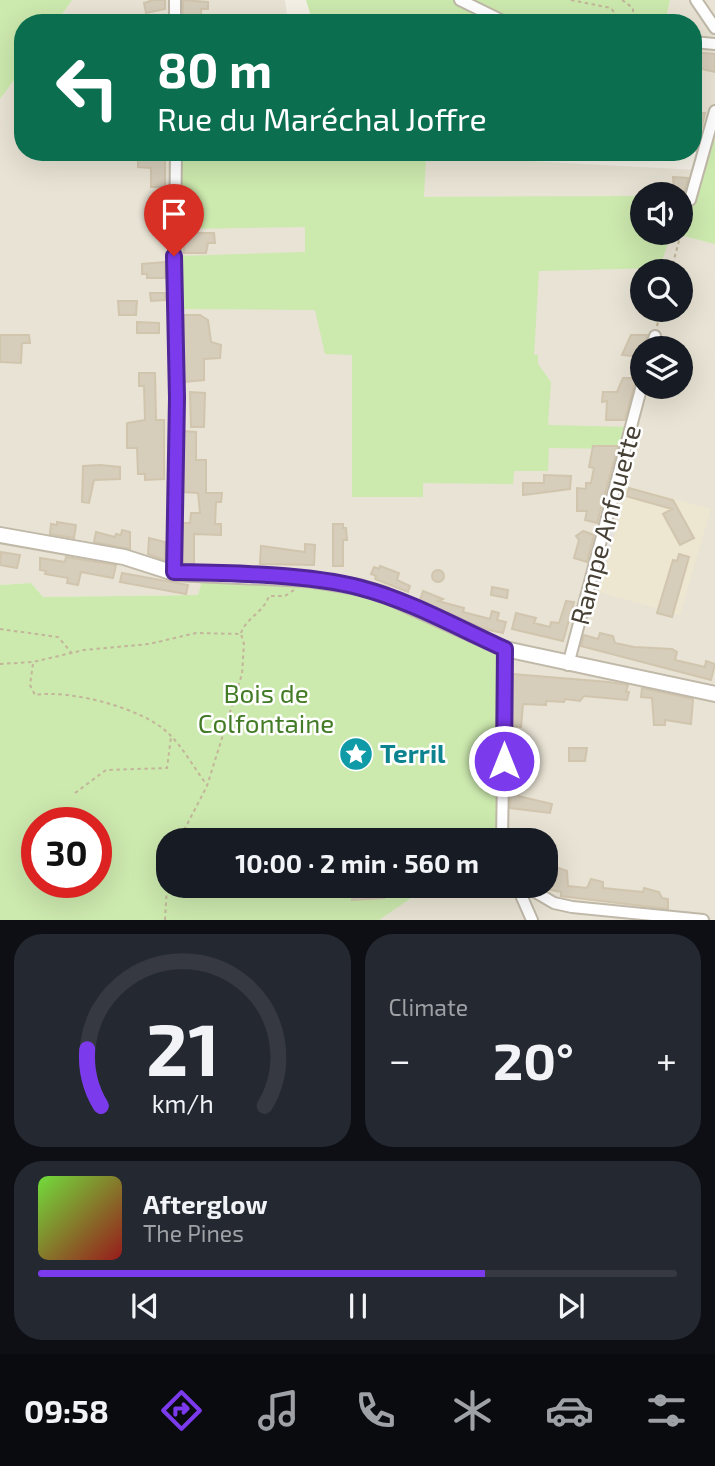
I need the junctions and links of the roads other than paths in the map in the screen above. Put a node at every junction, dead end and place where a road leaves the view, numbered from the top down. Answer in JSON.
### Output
{"nodes":[{"id":1,"x":460,"y":0,"type":"edge"},
{"id":2,"x":696,"y":0,"type":"edge"},
{"id":3,"x":489,"y":14,"type":"edge"},
{"id":4,"x":715,"y":28,"type":"edge"},
{"id":5,"x":715,"y":111,"type":"edge"},
{"id":6,"x":702,"y":157,"type":"edge"},
{"id":7,"x":176,"y":161,"type":"edge"},
{"id":8,"x":701,"y":161,"type":"edge"},
{"id":9,"x":693,"y":189,"type":"edge"},
{"id":10,"x":638,"y":399,"type":"edge"},
{"id":11,"x":0,"y":535,"type":"edge"},
{"id":12,"x":174,"y":572,"type":"junction"},
{"id":13,"x":505,"y":649,"type":"junction"},
{"id":14,"x":568,"y":665,"type":"junction"},
{"id":15,"x":715,"y":694,"type":"edge"},
{"id":16,"x":502,"y":828,"type":"edge"},
{"id":17,"x":522,"y":898,"type":"edge"},
{"id":18,"x":545,"y":898,"type":"edge"},
{"id":19,"x":532,"y":920,"type":"edge"},
{"id":20,"x":704,"y":920,"type":"edge"}],
"edges":[{"from":1,"to":3,"type":"street"},
{"from":2,"to":4,"type":"street"},
{"from":5,"to":6,"type":"street"},
{"from":7,"to":12,"type":"street"},
{"from":8,"to":9,"type":"street"},
{"from":10,"to":14,"type":"street","name":"Rampe Anfouette"},
{"from":11,"to":12,"type":"street"},
{"from":12,"to":13,"type":"street"},
{"from":13,"to":14,"type":"street"},
{"from":13,"to":16,"type":"street"},
{"from":14,"to":15,"type":"street"},
{"from":17,"to":19,"type":"street"},
{"from":18,"to":20,"type":"street"}]}
